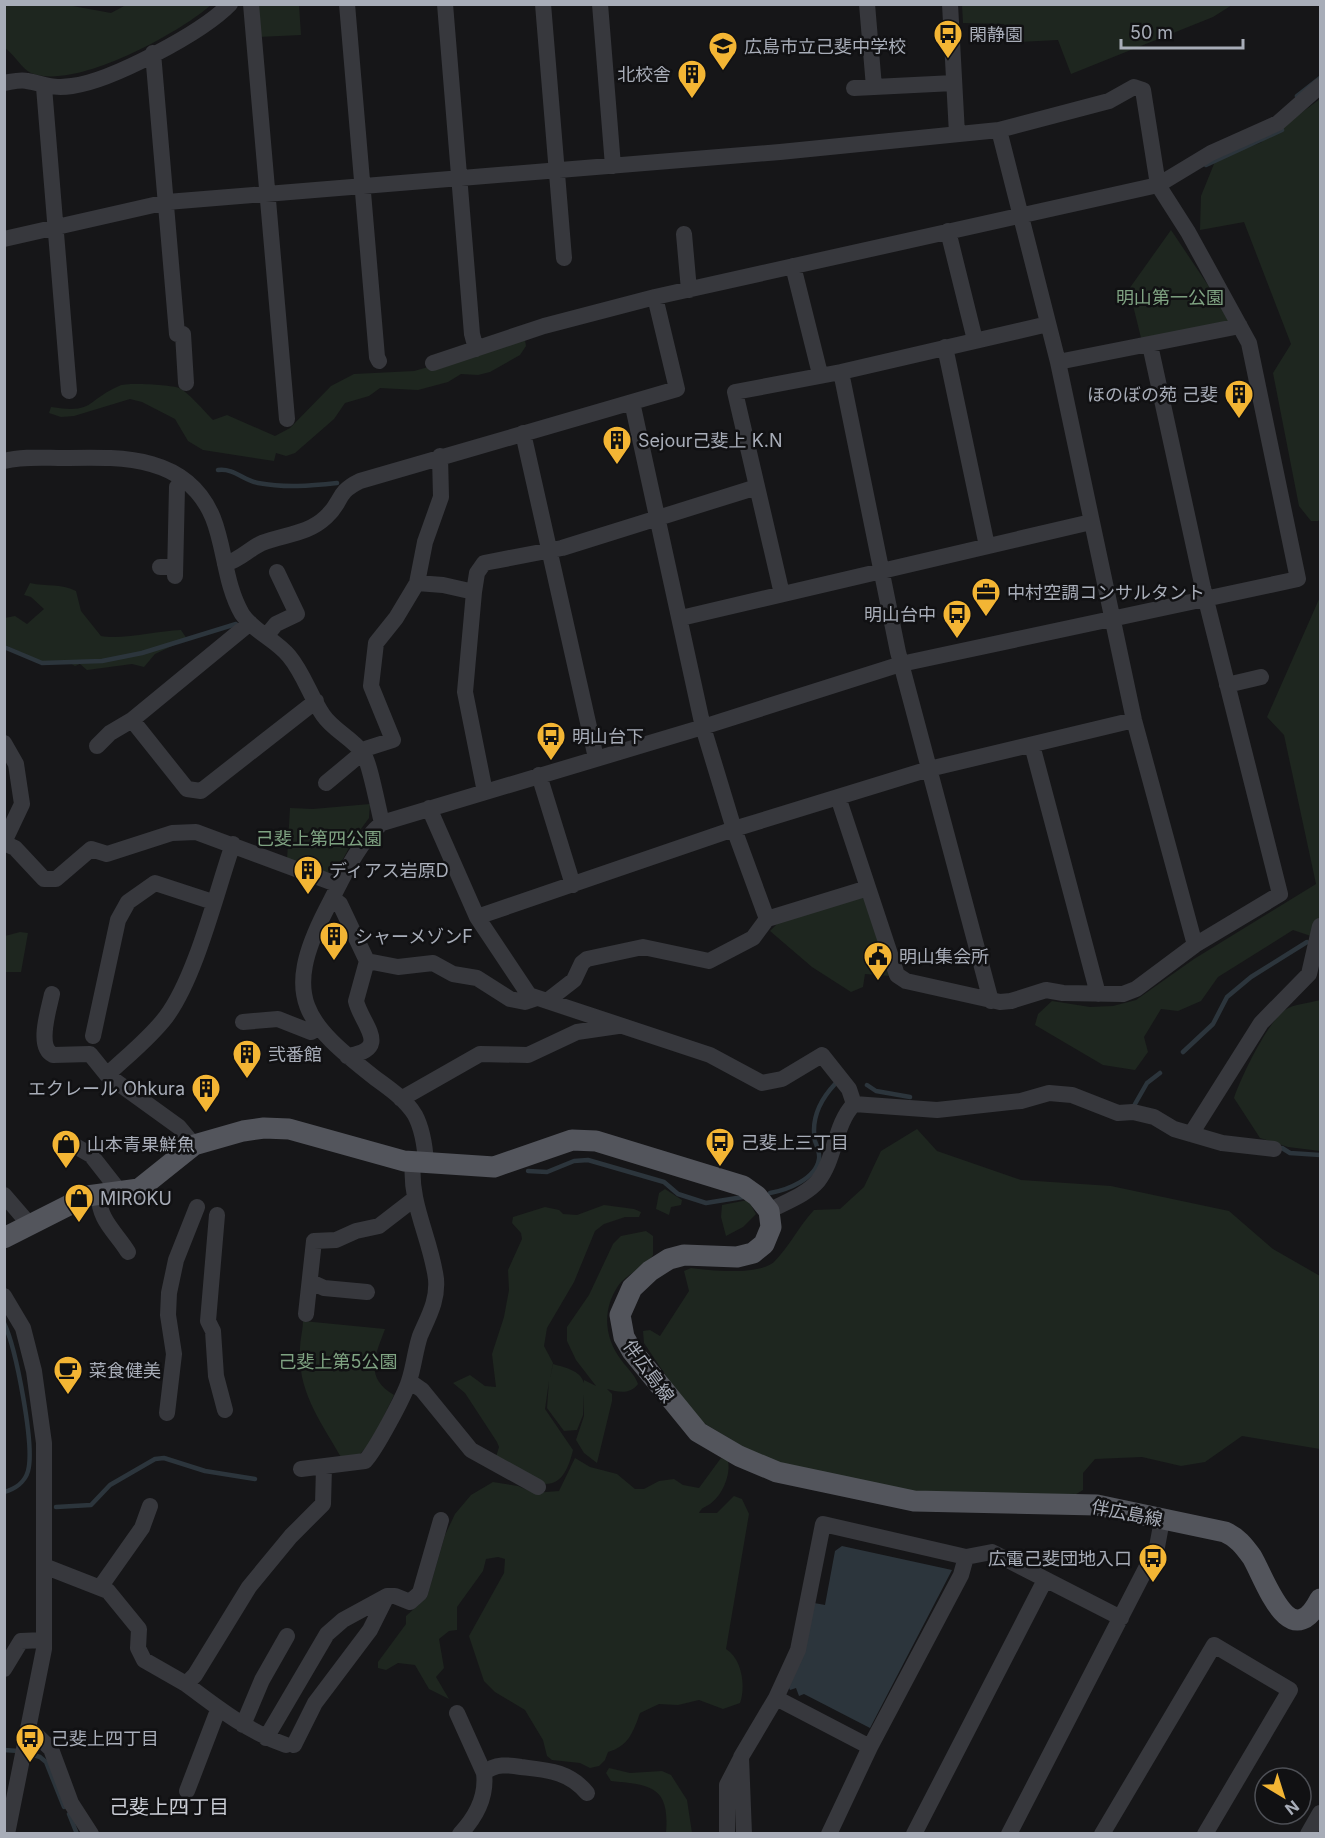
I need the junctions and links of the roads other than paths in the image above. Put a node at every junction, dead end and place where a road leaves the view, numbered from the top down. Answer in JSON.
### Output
{"nodes":[{"id":1,"x":230,"y":4,"type":"edge"},
{"id":2,"x":251,"y":4,"type":"edge"},
{"id":3,"x":347,"y":4,"type":"edge"},
{"id":4,"x":445,"y":4,"type":"edge"},
{"id":5,"x":543,"y":4,"type":"edge"},
{"id":6,"x":600,"y":4,"type":"edge"},
{"id":7,"x":867,"y":4,"type":"edge"},
{"id":8,"x":950,"y":4,"type":"edge"},
{"id":9,"x":153,"y":53,"type":"junction"},
{"id":10,"x":4,"y":83,"type":"edge"},
{"id":11,"x":954,"y":83,"type":"junction"},
{"id":12,"x":1320,"y":86,"type":"edge"},
{"id":13,"x":44,"y":87,"type":"junction"},
{"id":14,"x":874,"y":87,"type":"junction"},
{"id":15,"x":854,"y":88,"type":"dead end"},
{"id":16,"x":999,"y":130,"type":"junction"},
{"id":17,"x":957,"y":134,"type":"junction"},
{"id":18,"x":613,"y":166,"type":"junction"},
{"id":19,"x":557,"y":170,"type":"junction"},
{"id":20,"x":459,"y":178,"type":"junction"},
{"id":21,"x":1158,"y":185,"type":"junction"},
{"id":22,"x":363,"y":186,"type":"junction"},
{"id":23,"x":265,"y":193,"type":"junction"},
{"id":24,"x":166,"y":202,"type":"junction"},
{"id":25,"x":1020,"y":214,"type":"junction"},
{"id":26,"x":55,"y":227,"type":"junction"},
{"id":27,"x":948,"y":231,"type":"junction"},
{"id":28,"x":684,"y":234,"type":"dead end"},
{"id":29,"x":4,"y":239,"type":"edge"},
{"id":30,"x":564,"y":258,"type":"dead end"},
{"id":31,"x":793,"y":266,"type":"junction"},
{"id":32,"x":689,"y":290,"type":"junction"},
{"id":33,"x":656,"y":297,"type":"junction"},
{"id":34,"x":1048,"y":324,"type":"junction"},
{"id":35,"x":1240,"y":326,"type":"junction"},
{"id":36,"x":975,"y":340,"type":"junction"},
{"id":37,"x":1150,"y":345,"type":"junction"},
{"id":38,"x":945,"y":346,"type":"junction"},
{"id":39,"x":476,"y":349,"type":"junction"},
{"id":40,"x":379,"y":361,"type":"dead end"},
{"id":41,"x":1058,"y":362,"type":"junction"},
{"id":42,"x":433,"y":363,"type":"dead end"},
{"id":43,"x":841,"y":372,"type":"junction"},
{"id":44,"x":820,"y":374,"type":"junction"},
{"id":45,"x":186,"y":383,"type":"dead end"},
{"id":46,"x":69,"y":391,"type":"dead end"},
{"id":47,"x":632,"y":402,"type":"junction"},
{"id":48,"x":287,"y":419,"type":"dead end"},
{"id":49,"x":523,"y":433,"type":"junction"},
{"id":50,"x":440,"y":456,"type":"junction"},
{"id":51,"x":4,"y":461,"type":"edge"},
{"id":52,"x":183,"y":481,"type":"junction"},
{"id":53,"x":757,"y":487,"type":"junction"},
{"id":54,"x":657,"y":519,"type":"junction"},
{"id":55,"x":1091,"y":522,"type":"junction"},
{"id":56,"x":987,"y":546,"type":"junction"},
{"id":57,"x":549,"y":551,"type":"junction"},
{"id":58,"x":225,"y":564,"type":"junction"},
{"id":59,"x":170,"y":570,"type":"dead end"},
{"id":60,"x":277,"y":572,"type":"dead end"},
{"id":61,"x":882,"y":572,"type":"junction"},
{"id":62,"x":417,"y":583,"type":"junction"},
{"id":63,"x":474,"y":592,"type":"junction"},
{"id":64,"x":782,"y":594,"type":"junction"},
{"id":65,"x":1205,"y":598,"type":"junction"},
{"id":66,"x":681,"y":618,"type":"junction"},
{"id":67,"x":1111,"y":618,"type":"junction"},
{"id":68,"x":250,"y":623,"type":"junction"},
{"id":69,"x":267,"y":635,"type":"junction"},
{"id":70,"x":901,"y":664,"type":"junction"},
{"id":71,"x":1261,"y":677,"type":"dead end"},
{"id":72,"x":1227,"y":685,"type":"junction"},
{"id":73,"x":315,"y":701,"type":"junction"},
{"id":74,"x":132,"y":720,"type":"junction"},
{"id":75,"x":1134,"y":720,"type":"junction"},
{"id":76,"x":703,"y":727,"type":"junction"},
{"id":77,"x":4,"y":744,"type":"edge"},
{"id":78,"x":1032,"y":745,"type":"junction"},
{"id":79,"x":97,"y":746,"type":"dead end"},
{"id":80,"x":363,"y":753,"type":"junction"},
{"id":81,"x":596,"y":758,"type":"junction"},
{"id":82,"x":929,"y":769,"type":"junction"},
{"id":83,"x":539,"y":775,"type":"junction"},
{"id":84,"x":326,"y":783,"type":"dead end"},
{"id":85,"x":484,"y":792,"type":"junction"},
{"id":86,"x":838,"y":797,"type":"junction"},
{"id":87,"x":429,"y":808,"type":"junction"},
{"id":88,"x":382,"y":823,"type":"junction"},
{"id":89,"x":734,"y":829,"type":"junction"},
{"id":90,"x":4,"y":843,"type":"edge"},
{"id":91,"x":233,"y":844,"type":"junction"},
{"id":92,"x":573,"y":885,"type":"junction"},
{"id":93,"x":868,"y":888,"type":"junction"},
{"id":94,"x":336,"y":892,"type":"junction"},
{"id":95,"x":213,"y":902,"type":"junction"},
{"id":96,"x":477,"y":917,"type":"junction"},
{"id":97,"x":767,"y":919,"type":"junction"},
{"id":98,"x":1320,"y":926,"type":"edge"},
{"id":99,"x":1195,"y":945,"type":"junction"},
{"id":100,"x":367,"y":962,"type":"junction"},
{"id":101,"x":52,"y":994,"type":"dead end"},
{"id":102,"x":1098,"y":994,"type":"junction"},
{"id":103,"x":542,"y":999,"type":"junction"},
{"id":104,"x":991,"y":1001,"type":"junction"},
{"id":105,"x":243,"y":1022,"type":"dead end"},
{"id":106,"x":619,"y":1026,"type":"junction"},
{"id":107,"x":318,"y":1028,"type":"junction"},
{"id":108,"x":93,"y":1036,"type":"dead end"},
{"id":109,"x":347,"y":1056,"type":"junction"},
{"id":110,"x":107,"y":1075,"type":"junction"},
{"id":111,"x":401,"y":1099,"type":"junction"},
{"id":112,"x":854,"y":1104,"type":"junction"},
{"id":113,"x":1191,"y":1134,"type":"junction"},
{"id":114,"x":70,"y":1143,"type":"dead end"},
{"id":115,"x":194,"y":1145,"type":"junction"},
{"id":116,"x":1274,"y":1149,"type":"dead end"},
{"id":117,"x":419,"y":1163,"type":"junction"},
{"id":118,"x":110,"y":1193,"type":"junction"},
{"id":119,"x":4,"y":1196,"type":"edge"},
{"id":120,"x":414,"y":1199,"type":"junction"},
{"id":121,"x":197,"y":1207,"type":"dead end"},
{"id":122,"x":769,"y":1210,"type":"junction"},
{"id":123,"x":217,"y":1215,"type":"dead end"},
{"id":124,"x":29,"y":1224,"type":"junction"},
{"id":125,"x":4,"y":1238,"type":"edge"},
{"id":126,"x":128,"y":1252,"type":"dead end"},
{"id":127,"x":311,"y":1282,"type":"junction"},
{"id":128,"x":367,"y":1292,"type":"dead end"},
{"id":129,"x":4,"y":1296,"type":"edge"},
{"id":130,"x":306,"y":1314,"type":"dead end"},
{"id":131,"x":409,"y":1381,"type":"junction"},
{"id":132,"x":225,"y":1410,"type":"dead end"},
{"id":133,"x":167,"y":1413,"type":"dead end"},
{"id":134,"x":324,"y":1467,"type":"junction"},
{"id":135,"x":302,"y":1469,"type":"dead end"},
{"id":136,"x":538,"y":1487,"type":"dead end"},
{"id":137,"x":150,"y":1506,"type":"dead end"},
{"id":138,"x":441,"y":1520,"type":"dead end"},
{"id":139,"x":1162,"y":1520,"type":"junction"},
{"id":140,"x":966,"y":1557,"type":"junction"},
{"id":141,"x":44,"y":1566,"type":"junction"},
{"id":142,"x":1045,"y":1580,"type":"junction"},
{"id":143,"x":101,"y":1586,"type":"junction"},
{"id":144,"x":387,"y":1596,"type":"junction"},
{"id":145,"x":1320,"y":1599,"type":"edge"},
{"id":146,"x":1121,"y":1618,"type":"junction"},
{"id":147,"x":287,"y":1636,"type":"dead end"},
{"id":148,"x":44,"y":1640,"type":"junction"},
{"id":149,"x":4,"y":1669,"type":"edge"},
{"id":150,"x":186,"y":1684,"type":"junction"},
{"id":151,"x":776,"y":1698,"type":"junction"},
{"id":152,"x":218,"y":1710,"type":"junction"},
{"id":153,"x":457,"y":1713,"type":"dead end"},
{"id":154,"x":243,"y":1725,"type":"junction"},
{"id":155,"x":29,"y":1728,"type":"junction"},
{"id":156,"x":266,"y":1738,"type":"junction"},
{"id":157,"x":870,"y":1747,"type":"junction"},
{"id":158,"x":741,"y":1757,"type":"junction"},
{"id":159,"x":484,"y":1773,"type":"junction"},
{"id":160,"x":187,"y":1791,"type":"dead end"},
{"id":161,"x":587,"y":1793,"type":"dead end"},
{"id":162,"x":1320,"y":1812,"type":"edge"},
{"id":163,"x":7,"y":1833,"type":"edge"},
{"id":164,"x":91,"y":1833,"type":"edge"},
{"id":165,"x":460,"y":1833,"type":"edge"},
{"id":166,"x":727,"y":1833,"type":"edge"},
{"id":167,"x":744,"y":1833,"type":"edge"},
{"id":168,"x":829,"y":1833,"type":"edge"},
{"id":169,"x":914,"y":1833,"type":"edge"},
{"id":170,"x":1009,"y":1833,"type":"edge"},
{"id":171,"x":1102,"y":1833,"type":"edge"},
{"id":172,"x":1205,"y":1833,"type":"edge"},
{"id":173,"x":1308,"y":1833,"type":"edge"}],
"edges":[{"from":1,"to":9,"type":"street"},
{"from":2,"to":23,"type":"street"},
{"from":3,"to":22,"type":"street"},
{"from":4,"to":20,"type":"street"},
{"from":5,"to":19,"type":"street"},
{"from":6,"to":18,"type":"street"},
{"from":7,"to":14,"type":"street"},
{"from":8,"to":11,"type":"street"},
{"from":9,"to":13,"type":"street"},
{"from":9,"to":24,"type":"street"},
{"from":10,"to":13,"type":"street"},
{"from":11,"to":14,"type":"street"},
{"from":11,"to":17,"type":"street"},
{"from":12,"to":21,"type":"street"},
{"from":13,"to":26,"type":"street"},
{"from":14,"to":15,"type":"street"},
{"from":16,"to":17,"type":"street"},
{"from":16,"to":21,"type":"street"},
{"from":16,"to":25,"type":"street"},
{"from":17,"to":18,"type":"street"},
{"from":18,"to":19,"type":"street"},
{"from":19,"to":20,"type":"street"},
{"from":19,"to":30,"type":"street"},
{"from":20,"to":22,"type":"street"},
{"from":20,"to":39,"type":"street"},
{"from":21,"to":25,"type":"street"},
{"from":21,"to":35,"type":"street"},
{"from":22,"to":23,"type":"street"},
{"from":22,"to":40,"type":"street"},
{"from":23,"to":24,"type":"street"},
{"from":23,"to":48,"type":"street"},
{"from":24,"to":26,"type":"street"},
{"from":24,"to":45,"type":"street"},
{"from":25,"to":27,"type":"street"},
{"from":25,"to":34,"type":"street"},
{"from":26,"to":29,"type":"street"},
{"from":26,"to":46,"type":"street"},
{"from":27,"to":31,"type":"street"},
{"from":27,"to":36,"type":"street"},
{"from":28,"to":32,"type":"street"},
{"from":31,"to":32,"type":"street"},
{"from":31,"to":44,"type":"street"},
{"from":32,"to":33,"type":"street"},
{"from":33,"to":39,"type":"street"},
{"from":33,"to":47,"type":"street"},
{"from":34,"to":36,"type":"street"},
{"from":34,"to":41,"type":"street"},
{"from":35,"to":37,"type":"street"},
{"from":35,"to":65,"type":"street"},
{"from":36,"to":38,"type":"street"},
{"from":37,"to":41,"type":"street"},
{"from":37,"to":65,"type":"street"},
{"from":38,"to":43,"type":"street"},
{"from":38,"to":56,"type":"street"},
{"from":39,"to":42,"type":"street"},
{"from":41,"to":55,"type":"street"},
{"from":43,"to":44,"type":"street"},
{"from":43,"to":61,"type":"street"},
{"from":44,"to":53,"type":"street"},
{"from":47,"to":49,"type":"street"},
{"from":47,"to":54,"type":"street"},
{"from":49,"to":50,"type":"street"},
{"from":49,"to":57,"type":"street"},
{"from":50,"to":58,"type":"street"},
{"from":50,"to":62,"type":"street"},
{"from":51,"to":52,"type":"street"},
{"from":52,"to":58,"type":"street"},
{"from":52,"to":59,"type":"street"},
{"from":53,"to":54,"type":"street"},
{"from":53,"to":64,"type":"street"},
{"from":54,"to":57,"type":"street"},
{"from":54,"to":66,"type":"street"},
{"from":55,"to":56,"type":"street"},
{"from":55,"to":67,"type":"street"},
{"from":56,"to":61,"type":"street"},
{"from":57,"to":63,"type":"street"},
{"from":57,"to":81,"type":"street"},
{"from":58,"to":68,"type":"street"},
{"from":60,"to":69,"type":"street"},
{"from":61,"to":64,"type":"street"},
{"from":61,"to":70,"type":"street"},
{"from":62,"to":63,"type":"street"},
{"from":62,"to":80,"type":"street"},
{"from":63,"to":85,"type":"street"},
{"from":64,"to":66,"type":"street"},
{"from":65,"to":67,"type":"street"},
{"from":65,"to":72,"type":"street"},
{"from":66,"to":76,"type":"street"},
{"from":67,"to":70,"type":"street"},
{"from":67,"to":75,"type":"street"},
{"from":68,"to":69,"type":"street"},
{"from":68,"to":74,"type":"street"},
{"from":69,"to":73,"type":"street"},
{"from":70,"to":76,"type":"street"},
{"from":70,"to":82,"type":"street"},
{"from":71,"to":72,"type":"street"},
{"from":72,"to":99,"type":"street"},
{"from":73,"to":74,"type":"street"},
{"from":73,"to":80,"type":"street"},
{"from":74,"to":79,"type":"street"},
{"from":75,"to":78,"type":"street"},
{"from":75,"to":99,"type":"street"},
{"from":76,"to":81,"type":"street"},
{"from":76,"to":89,"type":"street"},
{"from":77,"to":90,"type":"street"},
{"from":78,"to":82,"type":"street"},
{"from":78,"to":102,"type":"street"},
{"from":80,"to":84,"type":"street"},
{"from":80,"to":88,"type":"street"},
{"from":81,"to":83,"type":"street"},
{"from":82,"to":86,"type":"street"},
{"from":82,"to":104,"type":"street"},
{"from":83,"to":85,"type":"street"},
{"from":83,"to":92,"type":"street"},
{"from":85,"to":87,"type":"street"},
{"from":86,"to":89,"type":"street"},
{"from":86,"to":93,"type":"street"},
{"from":87,"to":88,"type":"street"},
{"from":87,"to":96,"type":"street"},
{"from":88,"to":94,"type":"street"},
{"from":89,"to":92,"type":"street"},
{"from":89,"to":97,"type":"street"},
{"from":90,"to":91,"type":"street"},
{"from":91,"to":94,"type":"street"},
{"from":91,"to":95,"type":"street"},
{"from":92,"to":96,"type":"street"},
{"from":93,"to":97,"type":"street"},
{"from":93,"to":104,"type":"street"},
{"from":94,"to":100,"type":"street"},
{"from":94,"to":107,"type":"street"},
{"from":95,"to":108,"type":"street"},
{"from":95,"to":110,"type":"street"},
{"from":96,"to":103,"type":"street"},
{"from":97,"to":103,"type":"street"},
{"from":98,"to":113,"type":"street"},
{"from":99,"to":102,"type":"street"},
{"from":100,"to":103,"type":"street"},
{"from":100,"to":109,"type":"street"},
{"from":101,"to":110,"type":"street"},
{"from":102,"to":104,"type":"street"},
{"from":103,"to":106,"type":"street"},
{"from":105,"to":107,"type":"street"},
{"from":106,"to":111,"type":"street"},
{"from":106,"to":112,"type":"street"},
{"from":107,"to":109,"type":"street"},
{"from":109,"to":111,"type":"street"},
{"from":110,"to":115,"type":"street"},
{"from":111,"to":117,"type":"street"},
{"from":112,"to":113,"type":"street"},
{"from":112,"to":122,"type":"street"},
{"from":113,"to":116,"type":"street"},
{"from":114,"to":118,"type":"street"},
{"from":115,"to":117,"type":"main road"},
{"from":115,"to":118,"type":"main road"},
{"from":117,"to":120,"type":"street"},
{"from":117,"to":122,"type":"main road"},
{"from":118,"to":124,"type":"main road"},
{"from":118,"to":126,"type":"street"},
{"from":119,"to":124,"type":"street"},
{"from":120,"to":127,"type":"street"},
{"from":120,"to":131,"type":"street"},
{"from":121,"to":133,"type":"street"},
{"from":122,"to":139,"type":"main road","name":"伴広島線"},
{"from":123,"to":132,"type":"street"},
{"from":124,"to":125,"type":"main road"},
{"from":127,"to":128,"type":"street"},
{"from":127,"to":130,"type":"street"},
{"from":129,"to":141,"type":"street"},
{"from":131,"to":134,"type":"street"},
{"from":131,"to":136,"type":"street"},
{"from":134,"to":135,"type":"street"},
{"from":134,"to":150,"type":"street"},
{"from":137,"to":143,"type":"street"},
{"from":138,"to":144,"type":"street"},
{"from":139,"to":145,"type":"main road","name":"伴広島線"},
{"from":139,"to":146,"type":"street"},
{"from":140,"to":142,"type":"street"},
{"from":140,"to":151,"type":"street"},
{"from":140,"to":157,"type":"street"},
{"from":141,"to":143,"type":"street"},
{"from":141,"to":148,"type":"street"},
{"from":142,"to":146,"type":"street"},
{"from":142,"to":169,"type":"street"},
{"from":143,"to":150,"type":"street"},
{"from":144,"to":156,"type":"street"},
{"from":144,"to":156,"type":"street"},
{"from":146,"to":170,"type":"street"},
{"from":147,"to":154,"type":"street"},
{"from":148,"to":149,"type":"street"},
{"from":148,"to":155,"type":"street"},
{"from":150,"to":152,"type":"street"},
{"from":151,"to":157,"type":"street"},
{"from":151,"to":158,"type":"street"},
{"from":152,"to":154,"type":"street"},
{"from":152,"to":160,"type":"street"},
{"from":153,"to":159,"type":"street"},
{"from":154,"to":156,"type":"street"},
{"from":155,"to":163,"type":"street"},
{"from":155,"to":164,"type":"street"},
{"from":157,"to":168,"type":"street"},
{"from":158,"to":166,"type":"street"},
{"from":158,"to":167,"type":"street"},
{"from":159,"to":161,"type":"street"},
{"from":159,"to":165,"type":"street"},
{"from":162,"to":173,"type":"street"},
{"from":171,"to":172,"type":"street"}]}
